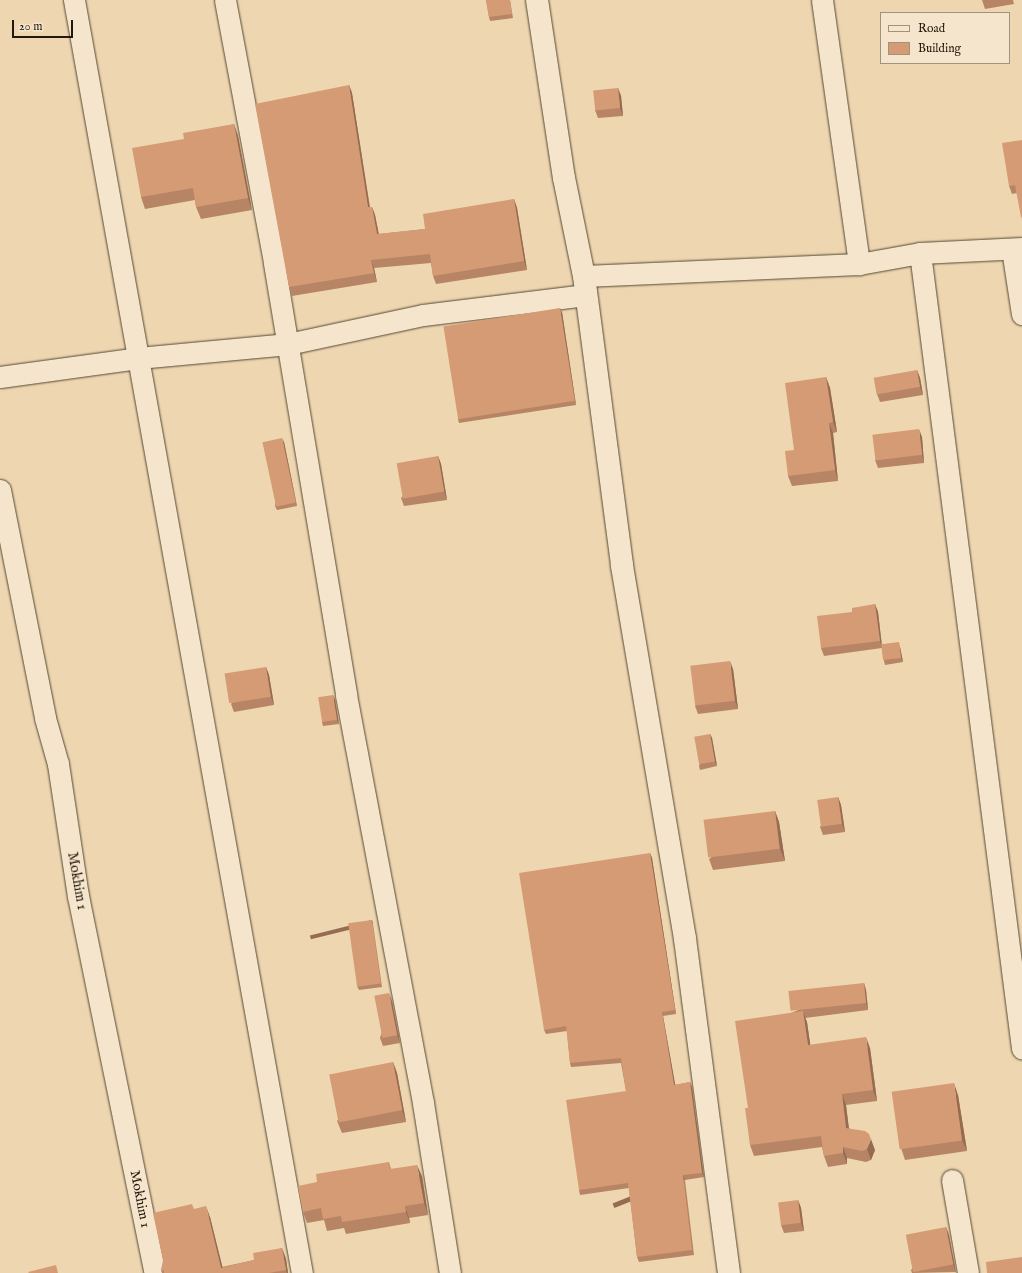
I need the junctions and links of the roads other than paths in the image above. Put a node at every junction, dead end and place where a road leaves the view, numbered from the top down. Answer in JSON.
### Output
{"nodes":[{"id":1,"x":74,"y":0,"type":"edge"},
{"id":2,"x":225,"y":0,"type":"edge"},
{"id":3,"x":537,"y":0,"type":"edge"},
{"id":4,"x":822,"y":0,"type":"edge"},
{"id":5,"x":1017,"y":248,"type":"edge"},
{"id":6,"x":920,"y":253,"type":"junction"},
{"id":7,"x":859,"y":264,"type":"junction"},
{"id":8,"x":585,"y":285,"type":"junction"},
{"id":9,"x":1022,"y":314,"type":"edge"},
{"id":10,"x":288,"y":344,"type":"junction"},
{"id":11,"x":138,"y":358,"type":"junction"},
{"id":12,"x":0,"y":377,"type":"edge"},
{"id":13,"x":0,"y":490,"type":"edge"},
{"id":14,"x":1022,"y":1048,"type":"edge"},
{"id":15,"x":952,"y":1180,"type":"dead end"},
{"id":16,"x":155,"y":1273,"type":"edge"},
{"id":17,"x":302,"y":1273,"type":"edge"},
{"id":18,"x":450,"y":1273,"type":"edge"},
{"id":19,"x":729,"y":1273,"type":"edge"},
{"id":20,"x":968,"y":1273,"type":"edge"}],
"edges":[{"from":1,"to":11,"type":"street"},
{"from":2,"to":10,"type":"street"},
{"from":3,"to":8,"type":"street"},
{"from":4,"to":7,"type":"street"},
{"from":5,"to":6,"type":"street"},
{"from":5,"to":9,"type":"street"},
{"from":6,"to":7,"type":"street"},
{"from":6,"to":14,"type":"street"},
{"from":7,"to":8,"type":"street"},
{"from":8,"to":10,"type":"street"},
{"from":8,"to":19,"type":"street"},
{"from":10,"to":11,"type":"street"},
{"from":10,"to":18,"type":"street"},
{"from":11,"to":12,"type":"street"},
{"from":11,"to":17,"type":"street"},
{"from":13,"to":16,"type":"street","name":"Mokhim 1"},
{"from":15,"to":20,"type":"street"}]}
